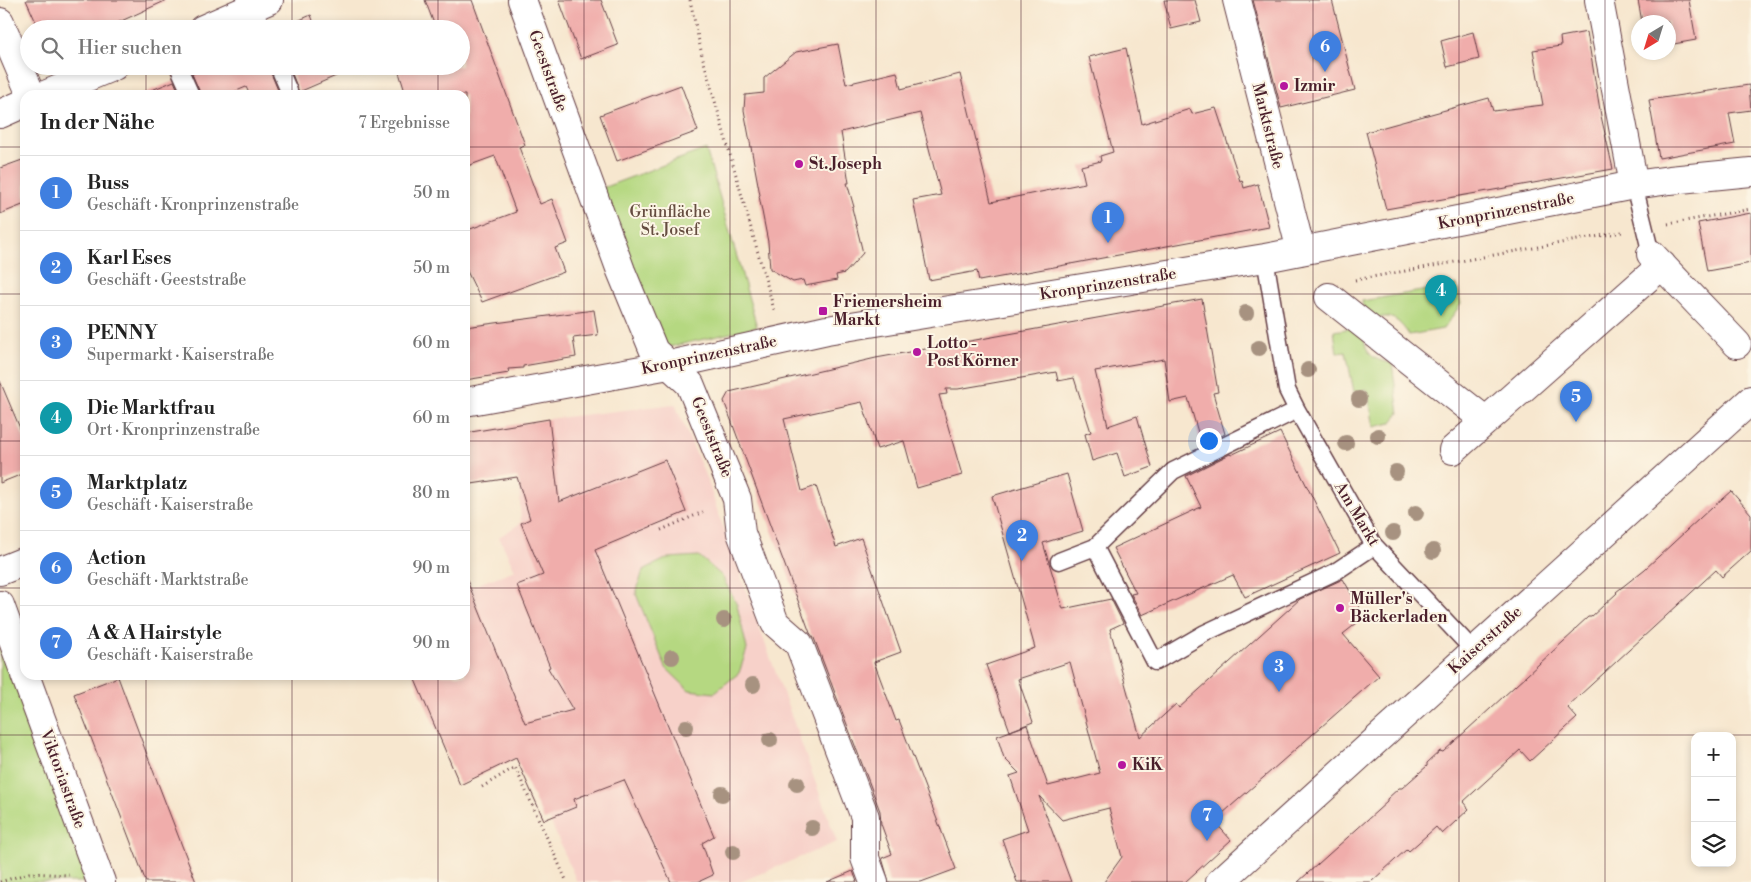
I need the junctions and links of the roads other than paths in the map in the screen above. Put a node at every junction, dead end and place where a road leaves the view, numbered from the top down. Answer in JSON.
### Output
{"nodes":[{"id":1,"x":522,"y":0,"type":"edge"},
{"id":2,"x":1237,"y":0,"type":"edge"},
{"id":3,"x":1599,"y":0,"type":"edge"},
{"id":4,"x":261,"y":12,"type":"edge"},
{"id":5,"x":234,"y":20,"type":"edge"},
{"id":6,"x":0,"y":22,"type":"edge"},
{"id":7,"x":20,"y":69,"type":"edge"},
{"id":8,"x":23,"y":75,"type":"edge"},
{"id":9,"x":98,"y":75,"type":"edge"},
{"id":10,"x":182,"y":75,"type":"edge"},
{"id":11,"x":282,"y":75,"type":"edge"},
{"id":12,"x":74,"y":89,"type":"edge"},
{"id":13,"x":29,"y":90,"type":"edge"},
{"id":14,"x":189,"y":90,"type":"edge"},
{"id":15,"x":289,"y":90,"type":"edge"},
{"id":16,"x":20,"y":105,"type":"edge"},
{"id":17,"x":0,"y":114,"type":"edge"},
{"id":18,"x":1751,"y":172,"type":"edge"},
{"id":19,"x":1634,"y":185,"type":"junction"},
{"id":20,"x":1301,"y":251,"type":"junction"},
{"id":21,"x":1265,"y":258,"type":"junction"},
{"id":22,"x":1656,"y":260,"type":"junction"},
{"id":23,"x":1329,"y":297,"type":"dead end"},
{"id":24,"x":1737,"y":344,"type":"dead end"},
{"id":25,"x":669,"y":365,"type":"junction"},
{"id":26,"x":1751,"y":400,"type":"edge"},
{"id":27,"x":470,"y":401,"type":"edge"},
{"id":28,"x":1297,"y":410,"type":"junction"},
{"id":29,"x":1486,"y":421,"type":"junction"},
{"id":30,"x":1453,"y":450,"type":"dead end"},
{"id":31,"x":1374,"y":546,"type":"junction"},
{"id":32,"x":1095,"y":547,"type":"junction"},
{"id":33,"x":1058,"y":561,"type":"dead end"},
{"id":34,"x":20,"y":562,"type":"edge"},
{"id":35,"x":0,"y":571,"type":"edge"},
{"id":36,"x":0,"y":606,"type":"edge"},
{"id":37,"x":1474,"y":650,"type":"junction"},
{"id":38,"x":20,"y":661,"type":"edge"},
{"id":39,"x":27,"y":680,"type":"edge"},
{"id":40,"x":98,"y":874,"type":"edge"},
{"id":41,"x":874,"y":882,"type":"edge"},
{"id":42,"x":1220,"y":882,"type":"edge"}],
"edges":[{"from":1,"to":25,"type":"street","name":"Geeststraße"},
{"from":2,"to":20,"type":"street","name":"Marktstraße"},
{"from":3,"to":19,"type":"street"},
{"from":4,"to":5,"type":"street"},
{"from":6,"to":7,"type":"street"},
{"from":8,"to":13,"type":"street"},
{"from":9,"to":12,"type":"street"},
{"from":10,"to":14,"type":"lane"},
{"from":11,"to":15,"type":"lane"},
{"from":16,"to":17,"type":"street"},
{"from":18,"to":19,"type":"street","name":"Kronprinzenstraße"},
{"from":19,"to":20,"type":"street","name":"Kronprinzenstraße"},
{"from":19,"to":22,"type":"lane"},
{"from":20,"to":21,"type":"street","name":"Kronprinzenstraße"},
{"from":21,"to":25,"type":"street","name":"Kronprinzenstraße"},
{"from":21,"to":28,"type":"lane","name":"Am Markt"},
{"from":22,"to":24,"type":"street"},
{"from":22,"to":29,"type":"street"},
{"from":23,"to":29,"type":"street"},
{"from":25,"to":27,"type":"street","name":"Kronprinzenstraße"},
{"from":25,"to":41,"type":"street","name":"Geeststraße"},
{"from":26,"to":37,"type":"street","name":"Kaiserstraße"},
{"from":28,"to":31,"type":"lane","name":"Am Markt"},
{"from":28,"to":32,"type":"lane"},
{"from":29,"to":30,"type":"street"},
{"from":31,"to":32,"type":"lane"},
{"from":31,"to":37,"type":"lane","name":"Am Markt"},
{"from":32,"to":33,"type":"lane"},
{"from":34,"to":35,"type":"street"},
{"from":36,"to":38,"type":"street","name":"Viktoriastraße"},
{"from":37,"to":42,"type":"street","name":"Kaiserstraße"},
{"from":39,"to":40,"type":"street","name":"Viktoriastraße"}]}
